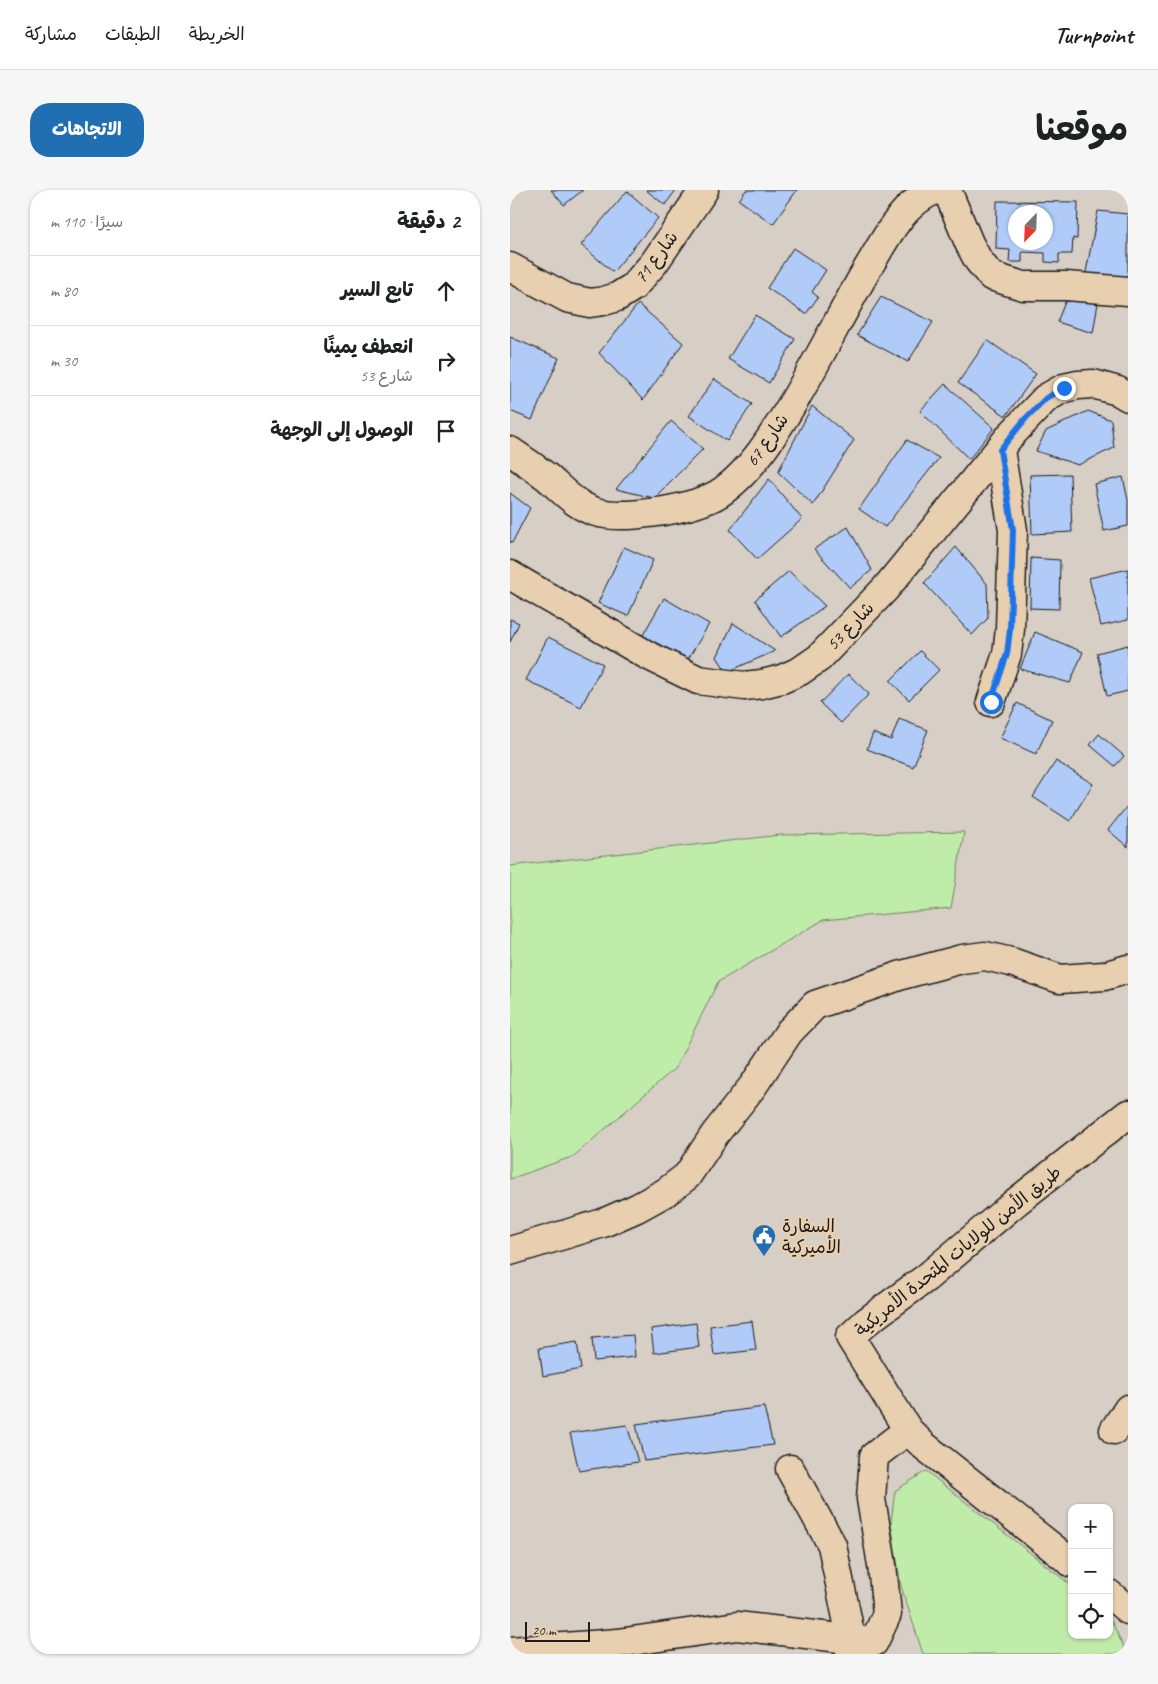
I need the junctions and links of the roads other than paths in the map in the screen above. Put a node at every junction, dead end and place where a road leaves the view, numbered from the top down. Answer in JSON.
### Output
{"nodes":[{"id":1,"x":704,"y":190,"type":"edge"},
{"id":2,"x":935,"y":190,"type":"edge"},
{"id":3,"x":947,"y":190,"type":"edge"},
{"id":4,"x":510,"y":267,"type":"edge"},
{"id":5,"x":1128,"y":291,"type":"edge"},
{"id":6,"x":1128,"y":397,"type":"edge"},
{"id":7,"x":1000,"y":450,"type":"junction"},
{"id":8,"x":510,"y":451,"type":"edge"},
{"id":9,"x":510,"y":575,"type":"edge"},
{"id":10,"x":991,"y":702,"type":"dead end"},
{"id":11,"x":1128,"y":969,"type":"edge"},
{"id":12,"x":1128,"y":1114,"type":"edge"},
{"id":13,"x":510,"y":1251,"type":"edge"},
{"id":14,"x":908,"y":1430,"type":"junction"},
{"id":15,"x":790,"y":1469,"type":"dead end"},
{"id":16,"x":1068,"y":1560,"type":"edge"},
{"id":17,"x":1113,"y":1597,"type":"edge"},
{"id":18,"x":1128,"y":1610,"type":"edge"},
{"id":19,"x":851,"y":1646,"type":"edge"},
{"id":20,"x":510,"y":1651,"type":"edge"}],
"edges":[{"from":1,"to":4,"type":"street","name":"شارع 71"},
{"from":2,"to":8,"type":"street","name":"شارع 67"},
{"from":3,"to":5,"type":"street"},
{"from":6,"to":7,"type":"street","name":"شارع 53"},
{"from":7,"to":9,"type":"street","name":"شارع 53"},
{"from":7,"to":10,"type":"street"},
{"from":11,"to":13,"type":"street"},
{"from":12,"to":14,"type":"street","name":"طريق الأمن للولايات المتحدة الأمريكية"},
{"from":14,"to":16,"type":"street","name":"طريق الأمن للولايات المتحدة الأمريكية"},
{"from":14,"to":19,"type":"street"},
{"from":15,"to":19,"type":"street"},
{"from":17,"to":18,"type":"street"},
{"from":19,"to":20,"type":"street"}]}
